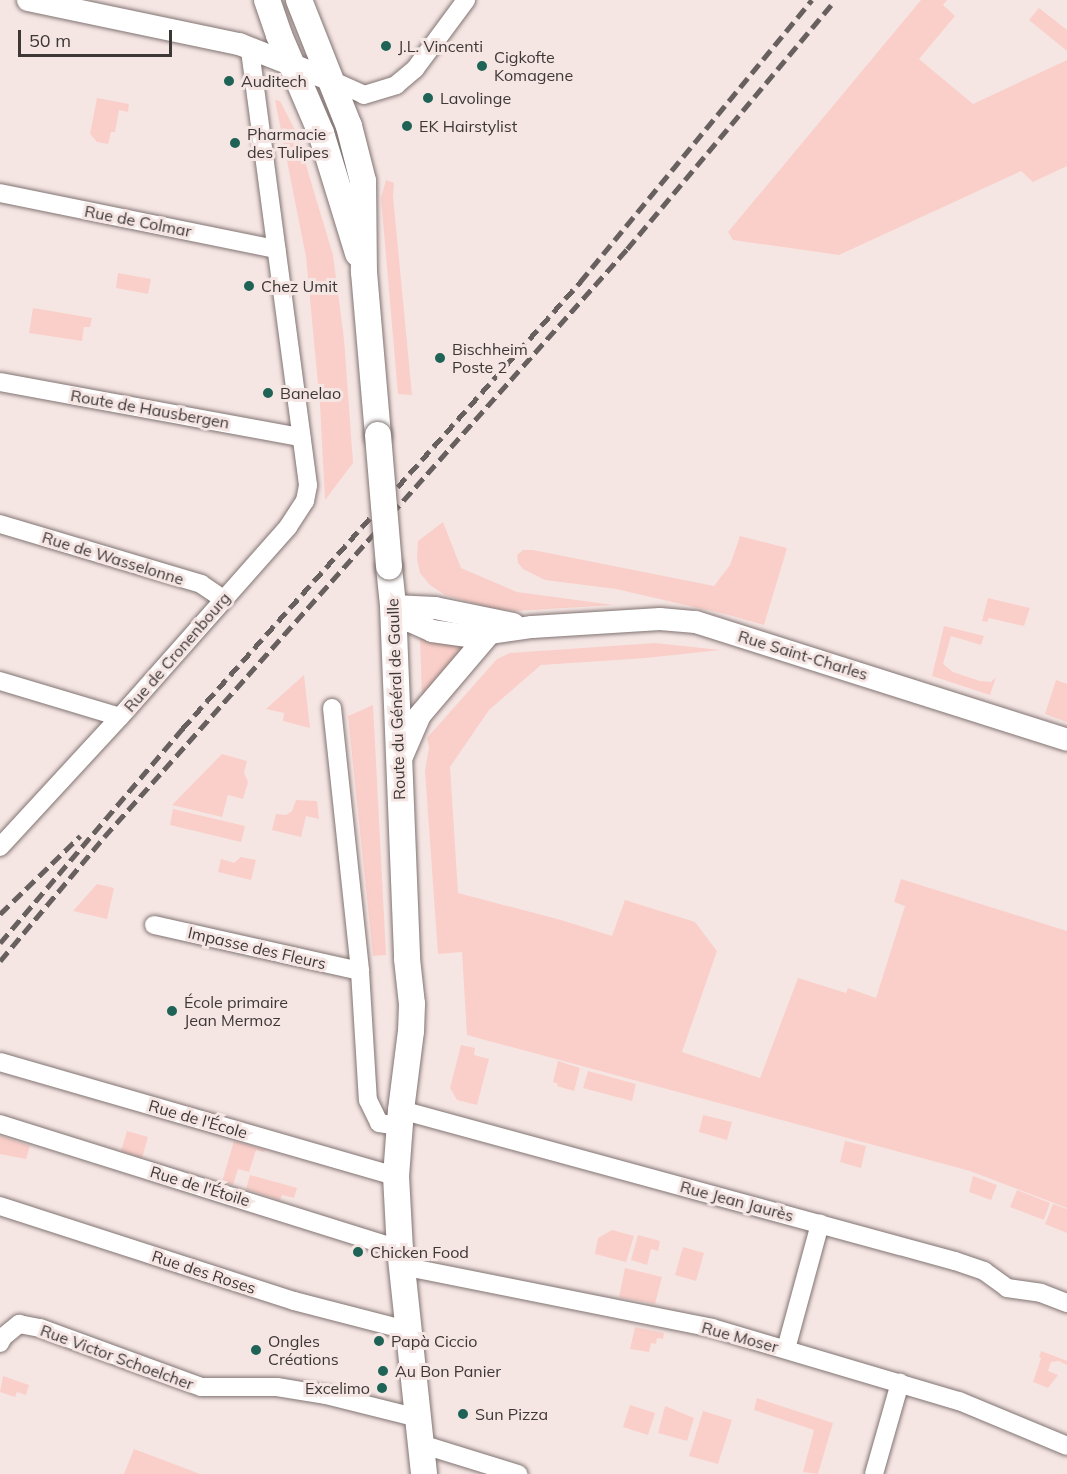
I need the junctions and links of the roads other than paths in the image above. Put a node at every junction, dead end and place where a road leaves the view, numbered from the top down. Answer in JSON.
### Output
{"nodes":[{"id":1,"x":28,"y":0,"type":"edge"},
{"id":2,"x":267,"y":0,"type":"edge"},
{"id":3,"x":298,"y":0,"type":"edge"},
{"id":4,"x":466,"y":0,"type":"edge"},
{"id":5,"x":250,"y":48,"type":"junction"},
{"id":6,"x":291,"y":64,"type":"junction"},
{"id":7,"x":331,"y":80,"type":"junction"},
{"id":8,"x":0,"y":193,"type":"edge"},
{"id":9,"x":276,"y":249,"type":"junction"},
{"id":10,"x":364,"y":272,"type":"junction"},
{"id":11,"x":0,"y":382,"type":"edge"},
{"id":12,"x":300,"y":436,"type":"junction"},
{"id":13,"x":0,"y":524,"type":"edge"},
{"id":14,"x":223,"y":599,"type":"junction"},
{"id":15,"x":393,"y":606,"type":"junction"},
{"id":16,"x":532,"y":627,"type":"junction"},
{"id":17,"x":488,"y":635,"type":"junction"},
{"id":18,"x":0,"y":681,"type":"edge"},
{"id":19,"x":332,"y":708,"type":"dead end"},
{"id":20,"x":120,"y":717,"type":"junction"},
{"id":21,"x":1067,"y":740,"type":"edge"},
{"id":22,"x":399,"y":766,"type":"junction"},
{"id":23,"x":0,"y":847,"type":"edge"},
{"id":24,"x":154,"y":925,"type":"dead end"},
{"id":25,"x":360,"y":971,"type":"junction"},
{"id":26,"x":0,"y":1062,"type":"edge"},
{"id":27,"x":400,"y":1118,"type":"junction"},
{"id":28,"x":0,"y":1124,"type":"edge"},
{"id":29,"x":396,"y":1176,"type":"junction"},
{"id":30,"x":0,"y":1206,"type":"edge"},
{"id":31,"x":820,"y":1224,"type":"junction"},
{"id":32,"x":401,"y":1257,"type":"junction"},
{"id":33,"x":1067,"y":1304,"type":"edge"},
{"id":34,"x":410,"y":1331,"type":"junction"},
{"id":35,"x":0,"y":1343,"type":"edge"},
{"id":36,"x":786,"y":1349,"type":"junction"},
{"id":37,"x":900,"y":1383,"type":"junction"},
{"id":38,"x":418,"y":1418,"type":"junction"},
{"id":39,"x":421,"y":1444,"type":"junction"},
{"id":40,"x":1067,"y":1446,"type":"edge"},
{"id":41,"x":424,"y":1474,"type":"edge"},
{"id":42,"x":518,"y":1474,"type":"edge"},
{"id":43,"x":873,"y":1474,"type":"edge"}],
"edges":[{"from":1,"to":5,"type":"street"},
{"from":2,"to":6,"type":"main road","name":"Route du Général de Gaulle"},
{"from":3,"to":7,"type":"main road","name":"Route du Général de Gaulle"},
{"from":4,"to":7,"type":"street"},
{"from":5,"to":6,"type":"street"},
{"from":5,"to":9,"type":"street"},
{"from":6,"to":7,"type":"street"},
{"from":6,"to":10,"type":"main road","name":"Route du Général de Gaulle"},
{"from":7,"to":10,"type":"main road","name":"Route du Général de Gaulle"},
{"from":8,"to":9,"type":"street","name":"Rue de Colmar"},
{"from":9,"to":12,"type":"street"},
{"from":10,"to":15,"type":"main road","name":"Route du Général de Gaulle","bridge":true},
{"from":11,"to":12,"type":"street","name":"Route de Hausbergen"},
{"from":12,"to":14,"type":"street","name":"Rue de Cronenbourg"},
{"from":13,"to":14,"type":"street","name":"Rue de Wasselonne"},
{"from":14,"to":20,"type":"street","name":"Rue de Cronenbourg"},
{"from":15,"to":16,"type":"street","name":"Rue Saint-Charles"},
{"from":15,"to":17,"type":"street","name":"Rue Saint-Charles"},
{"from":15,"to":22,"type":"main road","name":"Route du Général de Gaulle"},
{"from":16,"to":17,"type":"street","name":"Rue Saint-Charles"},
{"from":16,"to":21,"type":"street","name":"Rue Saint-Charles"},
{"from":17,"to":22,"type":"street"},
{"from":18,"to":20,"type":"street"},
{"from":19,"to":25,"type":"street"},
{"from":20,"to":23,"type":"street","name":"Rue de Cronenbourg"},
{"from":22,"to":27,"type":"main road","name":"Route du Général de Gaulle"},
{"from":24,"to":25,"type":"street","name":"Impasse des Fleurs"},
{"from":25,"to":27,"type":"street"},
{"from":26,"to":29,"type":"street","name":"Rue de l'École"},
{"from":27,"to":29,"type":"main road","name":"Route du Général de Gaulle"},
{"from":27,"to":31,"type":"street","name":"Rue Jean Jaurès"},
{"from":28,"to":32,"type":"street","name":"Rue de l'Étoile"},
{"from":29,"to":32,"type":"main road","name":"Route du Général de Gaulle"},
{"from":30,"to":34,"type":"street","name":"Rue des Roses"},
{"from":31,"to":33,"type":"street","name":"Rue Jean Jaurès"},
{"from":31,"to":36,"type":"street"},
{"from":32,"to":34,"type":"main road","name":"Route du Général de Gaulle"},
{"from":32,"to":36,"type":"street","name":"Rue Moser"},
{"from":34,"to":38,"type":"main road","name":"Route du Général de Gaulle"},
{"from":35,"to":38,"type":"street","name":"Rue Victor Schoelcher"},
{"from":36,"to":37,"type":"street","name":"Rue Moser"},
{"from":37,"to":40,"type":"street","name":"Rue Moser"},
{"from":37,"to":43,"type":"street"},
{"from":38,"to":39,"type":"main road","name":"Route du Général de Gaulle"},
{"from":39,"to":41,"type":"main road","name":"Route du Général de Gaulle"},
{"from":39,"to":42,"type":"street"}]}
